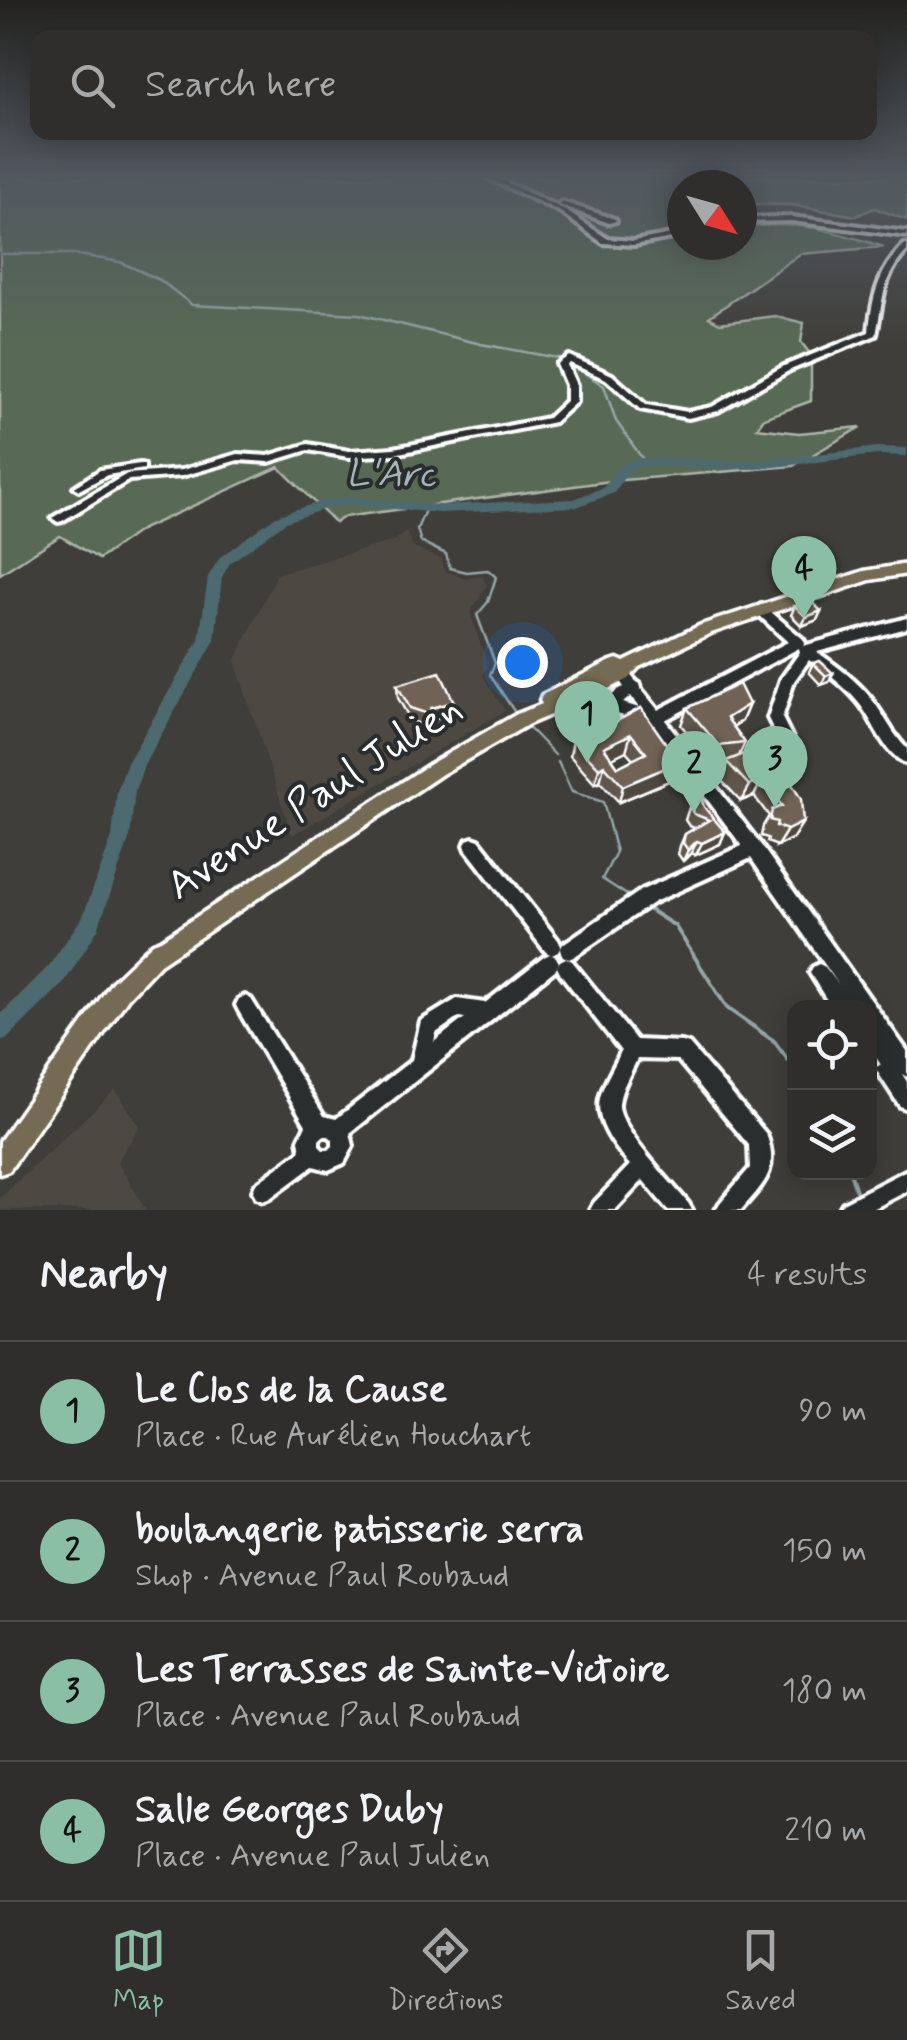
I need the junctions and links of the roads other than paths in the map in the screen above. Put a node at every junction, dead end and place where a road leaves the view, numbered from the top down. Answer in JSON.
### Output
{"nodes":[{"id":1,"x":594,"y":233,"type":"edge"},
{"id":2,"x":667,"y":237,"type":"edge"},
{"id":3,"x":907,"y":247,"type":"edge"},
{"id":4,"x":182,"y":472,"type":"junction"},
{"id":5,"x":79,"y":487,"type":"dead end"},
{"id":6,"x":58,"y":518,"type":"dead end"},
{"id":7,"x":907,"y":569,"type":"edge"},
{"id":8,"x":761,"y":610,"type":"junction"},
{"id":9,"x":907,"y":623,"type":"edge"},
{"id":10,"x":802,"y":648,"type":"junction"},
{"id":11,"x":619,"y":668,"type":"junction"},
{"id":12,"x":635,"y":688,"type":"junction"},
{"id":13,"x":582,"y":694,"type":"junction"},
{"id":14,"x":612,"y":707,"type":"junction"},
{"id":15,"x":656,"y":718,"type":"junction"},
{"id":16,"x":513,"y":722,"type":"junction"},
{"id":17,"x":790,"y":748,"type":"dead end"},
{"id":18,"x":907,"y":758,"type":"edge"},
{"id":19,"x":473,"y":845,"type":"dead end"},
{"id":20,"x":754,"y":849,"type":"junction"},
{"id":21,"x":559,"y":956,"type":"junction"},
{"id":22,"x":819,"y":973,"type":"dead end"},
{"id":23,"x":838,"y":1000,"type":"edge"},
{"id":24,"x":860,"y":1000,"type":"edge"},
{"id":25,"x":245,"y":1005,"type":"dead end"},
{"id":26,"x":877,"y":1024,"type":"edge"},
{"id":27,"x":631,"y":1049,"type":"junction"},
{"id":28,"x":877,"y":1054,"type":"edge"},
{"id":29,"x":907,"y":1067,"type":"edge"},
{"id":30,"x":907,"y":1099,"type":"edge"},
{"id":31,"x":24,"y":1124,"type":"junction"},
{"id":32,"x":329,"y":1128,"type":"junction"},
{"id":33,"x":0,"y":1151,"type":"edge"},
{"id":34,"x":0,"y":1162,"type":"edge"},
{"id":35,"x":644,"y":1165,"type":"junction"},
{"id":36,"x":907,"y":1180,"type":"edge"},
{"id":37,"x":263,"y":1191,"type":"dead end"},
{"id":38,"x":738,"y":1206,"type":"edge"},
{"id":39,"x":601,"y":1210,"type":"edge"},
{"id":40,"x":681,"y":1210,"type":"edge"},
{"id":41,"x":850,"y":1210,"type":"edge"}],
"edges":[{"from":1,"to":2,"type":"street"},
{"from":3,"to":4,"type":"street"},
{"from":4,"to":5,"type":"street"},
{"from":4,"to":6,"type":"street"},
{"from":7,"to":8,"type":"main road","name":"Avenue Paul Julien"},
{"from":8,"to":10,"type":"street"},
{"from":8,"to":11,"type":"main road","name":"Avenue Paul Julien"},
{"from":9,"to":10,"type":"street"},
{"from":10,"to":15,"type":"street"},
{"from":10,"to":17,"type":"street"},
{"from":10,"to":18,"type":"street"},
{"from":11,"to":12,"type":"street"},
{"from":11,"to":13,"type":"main road","name":"Avenue Paul Julien"},
{"from":11,"to":16,"type":"main road","name":"Avenue Paul Julien"},
{"from":12,"to":14,"type":"street"},
{"from":12,"to":15,"type":"street"},
{"from":13,"to":14,"type":"street"},
{"from":13,"to":16,"type":"main road","name":"Avenue Paul Julien"},
{"from":14,"to":15,"type":"street"},
{"from":15,"to":20,"type":"street"},
{"from":16,"to":31,"type":"main road","name":"Avenue Paul Julien"},
{"from":19,"to":21,"type":"street"},
{"from":20,"to":21,"type":"street"},
{"from":20,"to":24,"type":"street"},
{"from":21,"to":27,"type":"street"},
{"from":21,"to":32,"type":"street"},
{"from":22,"to":23,"type":"street"},
{"from":25,"to":32,"type":"street"},
{"from":26,"to":29,"type":"street"},
{"from":27,"to":35,"type":"street"},
{"from":27,"to":38,"type":"street"},
{"from":28,"to":30,"type":"street"},
{"from":31,"to":33,"type":"main road"},
{"from":31,"to":34,"type":"main road"},
{"from":32,"to":37,"type":"street"},
{"from":35,"to":39,"type":"street"},
{"from":35,"to":40,"type":"street"},
{"from":36,"to":41,"type":"street"}]}
